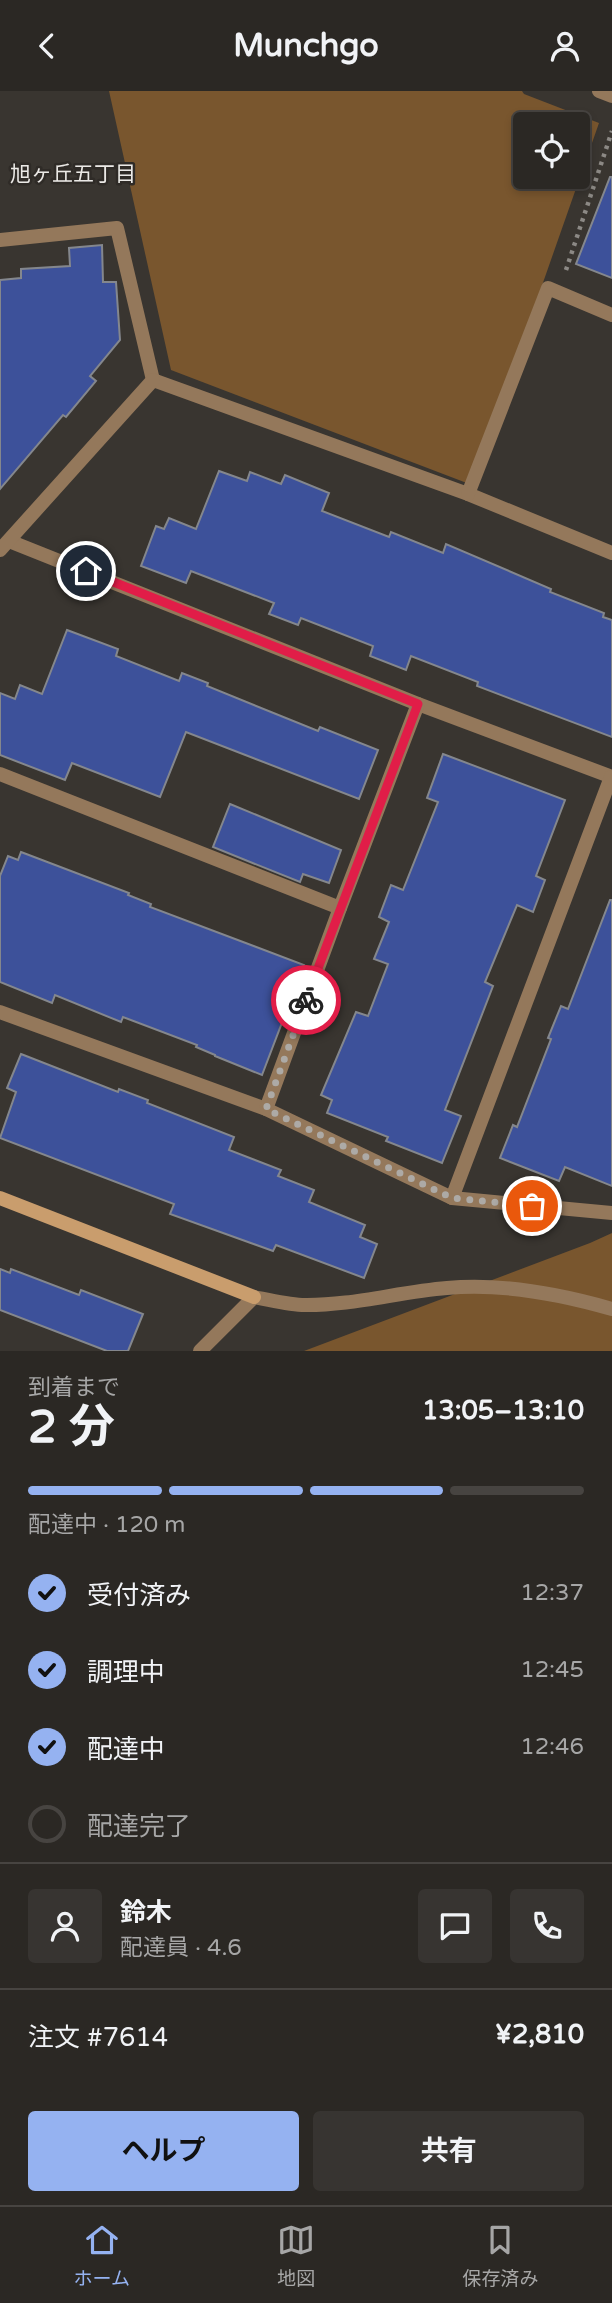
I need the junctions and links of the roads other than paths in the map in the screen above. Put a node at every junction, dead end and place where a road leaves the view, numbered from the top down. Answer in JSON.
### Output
{"nodes":[{"id":1,"x":599,"y":91,"type":"edge"},
{"id":2,"x":612,"y":96,"type":"edge"},
{"id":3,"x":0,"y":240,"type":"edge"},
{"id":4,"x":612,"y":315,"type":"edge"},
{"id":5,"x":153,"y":380,"type":"junction"},
{"id":6,"x":468,"y":494,"type":"junction"},
{"id":7,"x":5,"y":545,"type":"edge"},
{"id":8,"x":612,"y":553,"type":"edge"},
{"id":9,"x":418,"y":704,"type":"junction"},
{"id":10,"x":0,"y":774,"type":"edge"},
{"id":11,"x":612,"y":777,"type":"edge"},
{"id":12,"x":340,"y":908,"type":"junction"},
{"id":13,"x":0,"y":1012,"type":"edge"},
{"id":14,"x":266,"y":1109,"type":"junction"},
{"id":15,"x":0,"y":1198,"type":"edge"},
{"id":16,"x":452,"y":1198,"type":"junction"},
{"id":17,"x":612,"y":1213,"type":"edge"},
{"id":18,"x":254,"y":1297,"type":"junction"},
{"id":19,"x":612,"y":1309,"type":"edge"},
{"id":20,"x":200,"y":1351,"type":"edge"}],
"edges":[{"from":1,"to":2,"type":"street"},
{"from":3,"to":5,"type":"street"},
{"from":4,"to":6,"type":"street"},
{"from":5,"to":6,"type":"street"},
{"from":5,"to":7,"type":"street"},
{"from":6,"to":8,"type":"street"},
{"from":7,"to":9,"type":"street"},
{"from":9,"to":11,"type":"street"},
{"from":9,"to":12,"type":"street"},
{"from":10,"to":12,"type":"street"},
{"from":11,"to":16,"type":"street"},
{"from":12,"to":14,"type":"street"},
{"from":13,"to":14,"type":"street"},
{"from":14,"to":16,"type":"street"},
{"from":15,"to":18,"type":"street"},
{"from":16,"to":17,"type":"street"},
{"from":18,"to":19,"type":"street"},
{"from":18,"to":20,"type":"street"}]}
